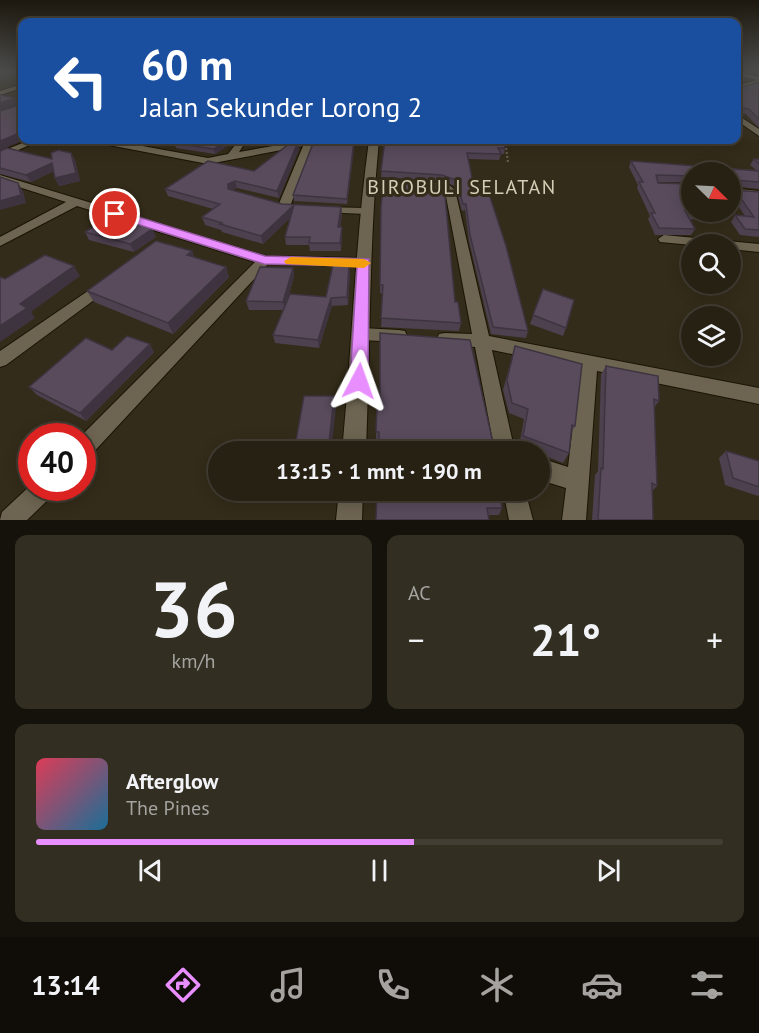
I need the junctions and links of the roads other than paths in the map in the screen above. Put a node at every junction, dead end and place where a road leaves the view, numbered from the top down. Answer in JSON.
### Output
{"nodes":[{"id":1,"x":741,"y":120,"type":"edge"},
{"id":2,"x":758,"y":132,"type":"edge"},
{"id":3,"x":27,"y":144,"type":"edge"},
{"id":4,"x":114,"y":144,"type":"edge"},
{"id":5,"x":138,"y":144,"type":"edge"},
{"id":6,"x":240,"y":144,"type":"edge"},
{"id":7,"x":295,"y":144,"type":"edge"},
{"id":8,"x":309,"y":144,"type":"edge"},
{"id":9,"x":374,"y":144,"type":"edge"},
{"id":10,"x":131,"y":148,"type":"junction"},
{"id":11,"x":0,"y":155,"type":"edge"},
{"id":12,"x":231,"y":157,"type":"junction"},
{"id":13,"x":0,"y":178,"type":"edge"},
{"id":14,"x":370,"y":182,"type":"junction"},
{"id":15,"x":741,"y":192,"type":"edge"},
{"id":16,"x":759,"y":194,"type":"edge"},
{"id":17,"x":75,"y":202,"type":"junction"},
{"id":18,"x":366,"y":211,"type":"junction"},
{"id":19,"x":176,"y":232,"type":"junction"},
{"id":20,"x":664,"y":239,"type":"dead end"},
{"id":21,"x":681,"y":240,"type":"edge"},
{"id":22,"x":0,"y":242,"type":"edge"},
{"id":23,"x":157,"y":246,"type":"edge"},
{"id":24,"x":741,"y":246,"type":"edge"},
{"id":25,"x":759,"y":248,"type":"edge"},
{"id":26,"x":264,"y":260,"type":"junction"},
{"id":27,"x":364,"y":262,"type":"junction"},
{"id":28,"x":120,"y":273,"type":"edge"},
{"id":29,"x":362,"y":334,"type":"junction"},
{"id":30,"x":481,"y":341,"type":"junction"},
{"id":31,"x":0,"y":360,"type":"edge"},
{"id":32,"x":589,"y":363,"type":"junction"},
{"id":33,"x":759,"y":396,"type":"edge"},
{"id":34,"x":96,"y":435,"type":"edge"},
{"id":35,"x":355,"y":441,"type":"edge"},
{"id":36,"x":503,"y":441,"type":"edge"},
{"id":37,"x":550,"y":472,"type":"edge"},
{"id":38,"x":577,"y":480,"type":"junction"},
{"id":39,"x":30,"y":501,"type":"edge"},
{"id":40,"x":351,"y":501,"type":"edge"},
{"id":41,"x":517,"y":501,"type":"edge"},
{"id":42,"x":10,"y":520,"type":"edge"},
{"id":43,"x":350,"y":520,"type":"edge"},
{"id":44,"x":521,"y":520,"type":"edge"},
{"id":45,"x":574,"y":520,"type":"edge"}],
"edges":[{"from":1,"to":2,"type":"street"},
{"from":3,"to":11,"type":"street"},
{"from":4,"to":10,"type":"street"},
{"from":5,"to":10,"type":"street"},
{"from":6,"to":12,"type":"street"},
{"from":7,"to":12,"type":"street"},
{"from":8,"to":18,"type":"street"},
{"from":9,"to":14,"type":"street"},
{"from":10,"to":12,"type":"street"},
{"from":13,"to":17,"type":"street"},
{"from":14,"to":18,"type":"street"},
{"from":14,"to":30,"type":"street"},
{"from":15,"to":16,"type":"street"},
{"from":17,"to":19,"type":"street"},
{"from":17,"to":22,"type":"street"},
{"from":18,"to":27,"type":"street"},
{"from":19,"to":23,"type":"street"},
{"from":19,"to":26,"type":"street"},
{"from":20,"to":21,"type":"street"},
{"from":24,"to":25,"type":"street"},
{"from":26,"to":27,"type":"street"},
{"from":26,"to":34,"type":"street"},
{"from":27,"to":29,"type":"street"},
{"from":28,"to":31,"type":"street"},
{"from":29,"to":30,"type":"street"},
{"from":29,"to":35,"type":"street"},
{"from":30,"to":32,"type":"street"},
{"from":30,"to":36,"type":"street"},
{"from":32,"to":33,"type":"street"},
{"from":32,"to":38,"type":"street"},
{"from":37,"to":38,"type":"street"},
{"from":38,"to":45,"type":"street"},
{"from":39,"to":42,"type":"street"},
{"from":40,"to":43,"type":"street"},
{"from":41,"to":44,"type":"street"}]}
